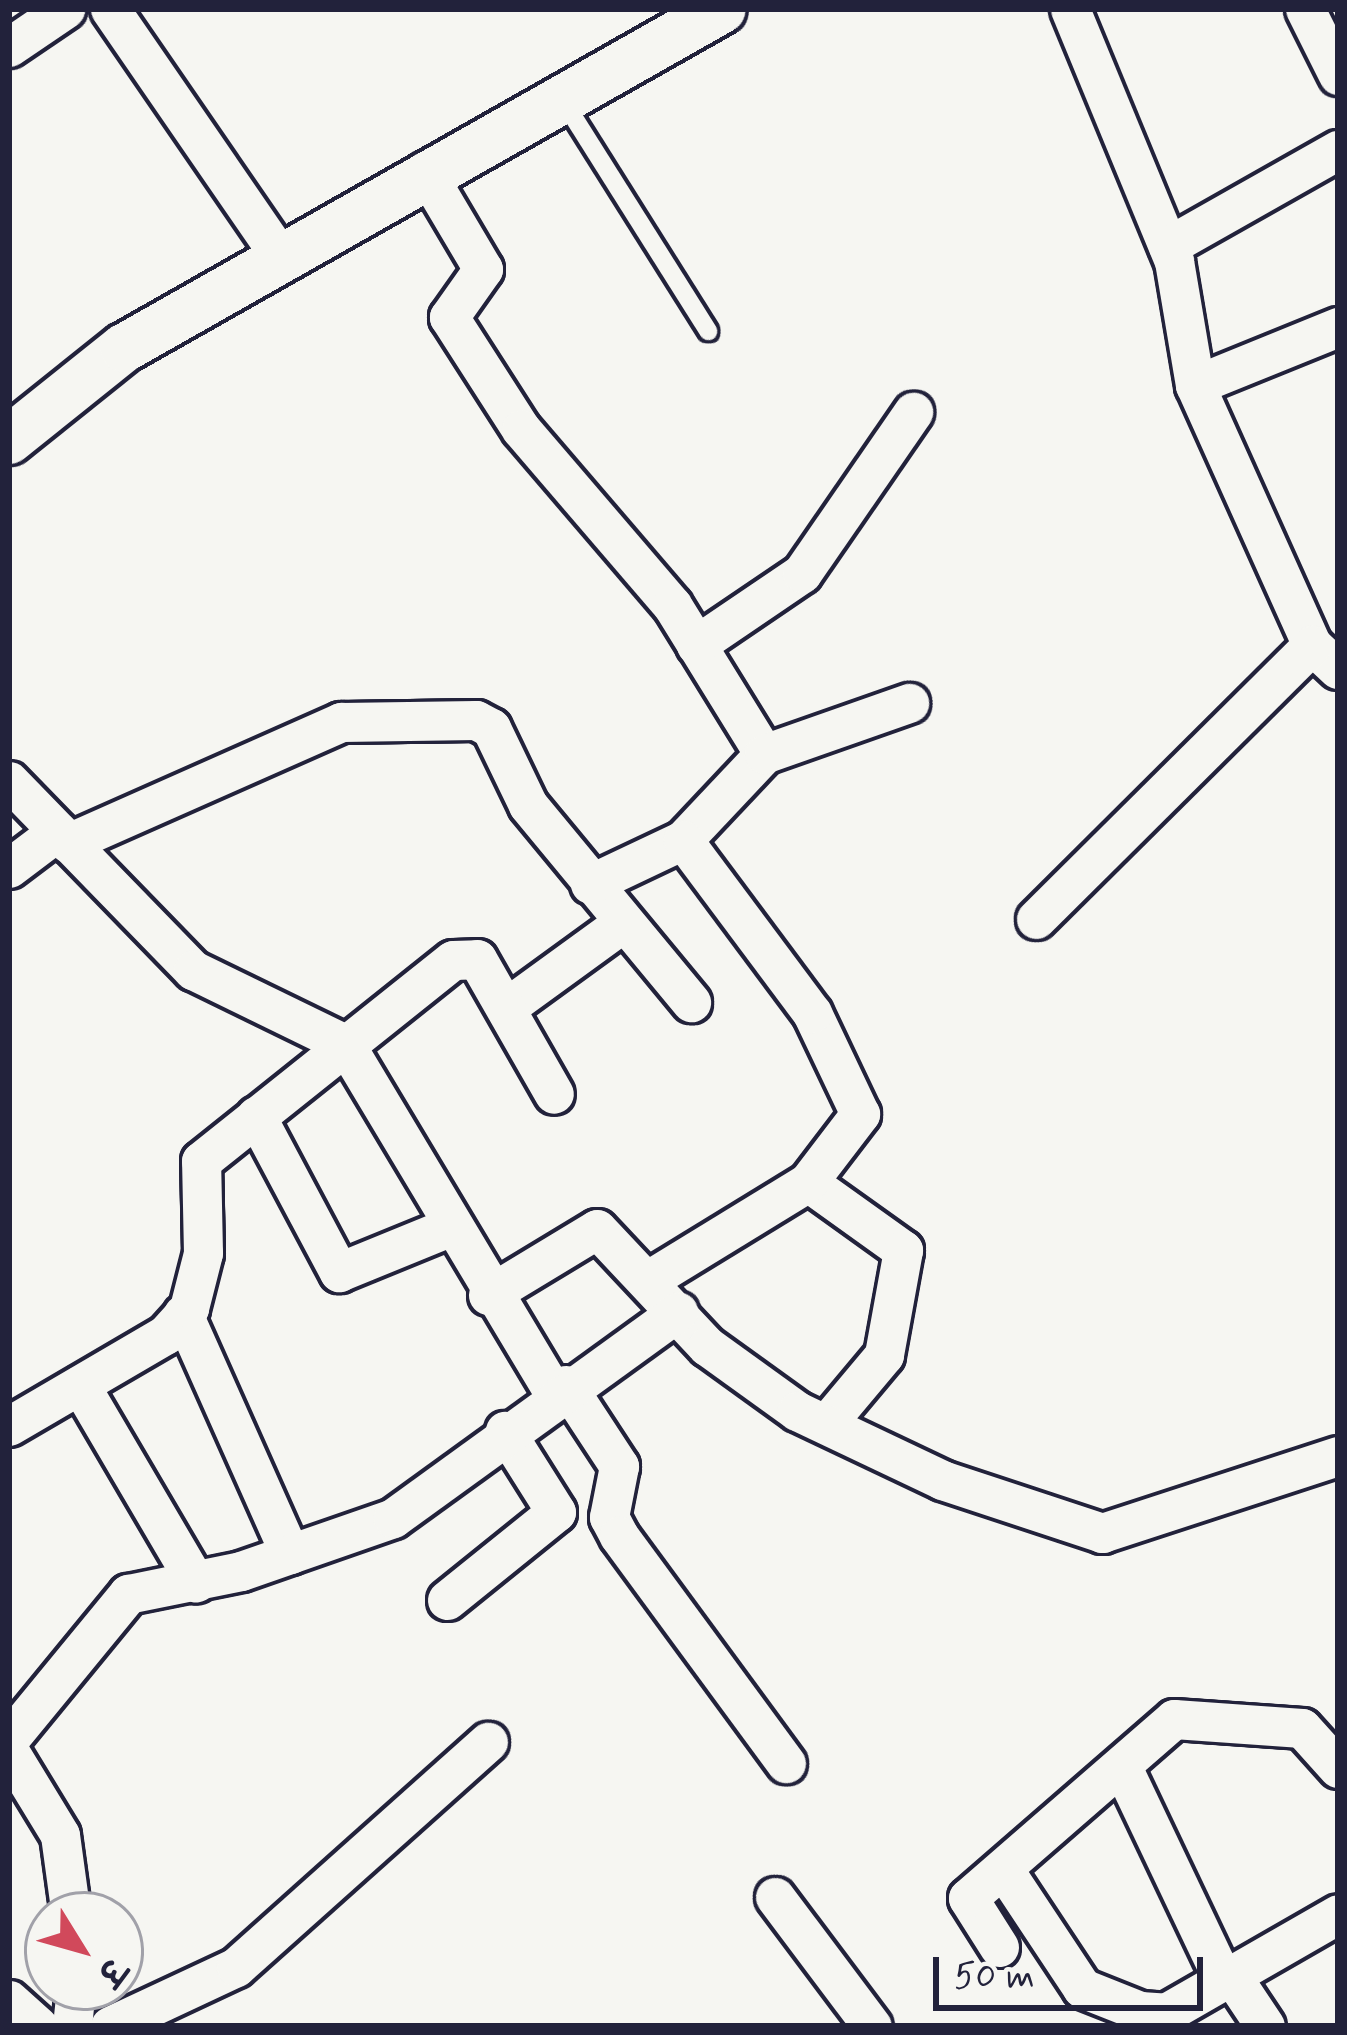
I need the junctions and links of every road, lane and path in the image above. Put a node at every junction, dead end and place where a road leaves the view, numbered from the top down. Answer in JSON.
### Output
{"nodes":[{"id":1,"x":65,"y":9,"type":"edge"},
{"id":2,"x":110,"y":9,"type":"edge"},
{"id":3,"x":722,"y":9,"type":"edge"},
{"id":4,"x":1070,"y":9,"type":"edge"},
{"id":5,"x":1305,"y":9,"type":"edge"},
{"id":6,"x":9,"y":47,"type":"edge"},
{"id":7,"x":1338,"y":74,"type":"edge"},
{"id":8,"x":559,"y":93,"type":"junction"},
{"id":9,"x":1338,"y":150,"type":"edge"},
{"id":10,"x":425,"y":171,"type":"junction"},
{"id":11,"x":1168,"y":246,"type":"junction"},
{"id":12,"x":280,"y":256,"type":"junction"},
{"id":13,"x":1338,"y":327,"type":"edge"},
{"id":14,"x":708,"y":331,"type":"dead end"},
{"id":15,"x":1195,"y":385,"type":"junction"},
{"id":16,"x":913,"y":412,"type":"dead end"},
{"id":17,"x":9,"y":440,"type":"edge"},
{"id":18,"x":696,"y":645,"type":"junction"},
{"id":19,"x":1325,"y":657,"type":"edge"},
{"id":20,"x":909,"y":703,"type":"dead end"},
{"id":21,"x":764,"y":754,"type":"junction"},
{"id":22,"x":9,"y":781,"type":"edge"},
{"id":23,"x":63,"y":837,"type":"junction"},
{"id":24,"x":683,"y":840,"type":"junction"},
{"id":25,"x":9,"y":868,"type":"edge"},
{"id":26,"x":590,"y":884,"type":"junction"},
{"id":27,"x":1036,"y":919,"type":"dead end"},
{"id":28,"x":621,"y":924,"type":"junction"},
{"id":29,"x":691,"y":1002,"type":"dead end"},
{"id":30,"x":511,"y":1004,"type":"junction"},
{"id":31,"x":345,"y":1045,"type":"junction"},
{"id":32,"x":554,"y":1094,"type":"dead end"},
{"id":33,"x":256,"y":1116,"type":"junction"},
{"id":34,"x":808,"y":1182,"type":"junction"},
{"id":35,"x":449,"y":1227,"type":"junction"},
{"id":36,"x":650,"y":1279,"type":"junction"},
{"id":37,"x":488,"y":1295,"type":"junction"},
{"id":38,"x":678,"y":1312,"type":"junction"},
{"id":39,"x":183,"y":1314,"type":"junction"},
{"id":40,"x":80,"y":1385,"type":"junction"},
{"id":41,"x":560,"y":1389,"type":"junction"},
{"id":42,"x":826,"y":1424,"type":"junction"},
{"id":43,"x":9,"y":1426,"type":"edge"},
{"id":44,"x":505,"y":1431,"type":"junction"},
{"id":45,"x":1338,"y":1456,"type":"edge"},
{"id":46,"x":290,"y":1554,"type":"junction"},
{"id":47,"x":196,"y":1583,"type":"junction"},
{"id":48,"x":448,"y":1600,"type":"dead end"},
{"id":49,"x":9,"y":1739,"type":"edge"},
{"id":50,"x":488,"y":1742,"type":"dead end"},
{"id":51,"x":9,"y":1751,"type":"edge"},
{"id":52,"x":786,"y":1763,"type":"dead end"},
{"id":53,"x":1338,"y":1768,"type":"edge"},
{"id":54,"x":1123,"y":1769,"type":"junction"},
{"id":55,"x":1004,"y":1870,"type":"junction"},
{"id":56,"x":67,"y":1891,"type":"edge"},
{"id":57,"x":775,"y":1897,"type":"dead end"},
{"id":58,"x":1338,"y":1914,"type":"edge"},
{"id":59,"x":999,"y":1947,"type":"dead end"},
{"id":60,"x":1227,"y":1978,"type":"junction"},
{"id":61,"x":9,"y":2000,"type":"edge"},
{"id":62,"x":1135,"y":2018,"type":"edge"},
{"id":63,"x":38,"y":2026,"type":"edge"},
{"id":64,"x":110,"y":2026,"type":"edge"},
{"id":65,"x":872,"y":2026,"type":"edge"},
{"id":66,"x":1265,"y":2026,"type":"edge"}],
"edges":[{"from":1,"to":6,"type":"street"},
{"from":2,"to":12,"type":"street"},
{"from":3,"to":8,"type":"street"},
{"from":4,"to":11,"type":"street"},
{"from":5,"to":7,"type":"street"},
{"from":8,"to":10,"type":"street"},
{"from":8,"to":14,"type":"lane"},
{"from":9,"to":11,"type":"street"},
{"from":10,"to":12,"type":"street"},
{"from":10,"to":18,"type":"street"},
{"from":11,"to":15,"type":"street"},
{"from":12,"to":17,"type":"street"},
{"from":13,"to":15,"type":"street"},
{"from":15,"to":19,"type":"street"},
{"from":16,"to":18,"type":"street"},
{"from":18,"to":21,"type":"street"},
{"from":19,"to":27,"type":"street"},
{"from":20,"to":21,"type":"street"},
{"from":21,"to":24,"type":"street"},
{"from":22,"to":23,"type":"street"},
{"from":23,"to":25,"type":"street"},
{"from":23,"to":26,"type":"street"},
{"from":23,"to":31,"type":"street"},
{"from":24,"to":26,"type":"street"},
{"from":24,"to":34,"type":"street"},
{"from":26,"to":28,"type":"street"},
{"from":28,"to":29,"type":"street"},
{"from":28,"to":30,"type":"street"},
{"from":30,"to":31,"type":"street"},
{"from":30,"to":32,"type":"street"},
{"from":31,"to":33,"type":"street"},
{"from":31,"to":35,"type":"street"},
{"from":33,"to":35,"type":"street"},
{"from":33,"to":39,"type":"street"},
{"from":34,"to":36,"type":"street"},
{"from":34,"to":42,"type":"street"},
{"from":35,"to":37,"type":"street"},
{"from":36,"to":37,"type":"street"},
{"from":36,"to":38,"type":"street"},
{"from":37,"to":41,"type":"street"},
{"from":38,"to":41,"type":"street"},
{"from":38,"to":42,"type":"street"},
{"from":39,"to":40,"type":"street"},
{"from":39,"to":46,"type":"street"},
{"from":40,"to":43,"type":"street"},
{"from":40,"to":47,"type":"street"},
{"from":41,"to":44,"type":"street"},
{"from":41,"to":52,"type":"street"},
{"from":42,"to":45,"type":"street"},
{"from":44,"to":46,"type":"street"},
{"from":44,"to":48,"type":"street"},
{"from":46,"to":47,"type":"street"},
{"from":47,"to":49,"type":"street"},
{"from":50,"to":64,"type":"street"},
{"from":51,"to":56,"type":"street"},
{"from":53,"to":54,"type":"street"},
{"from":54,"to":55,"type":"street"},
{"from":54,"to":60,"type":"street"},
{"from":55,"to":59,"type":"street"},
{"from":55,"to":62,"type":"street"},
{"from":57,"to":65,"type":"street"},
{"from":58,"to":60,"type":"street"},
{"from":60,"to":62,"type":"street"},
{"from":60,"to":66,"type":"street"},
{"from":61,"to":63,"type":"street"}]}
